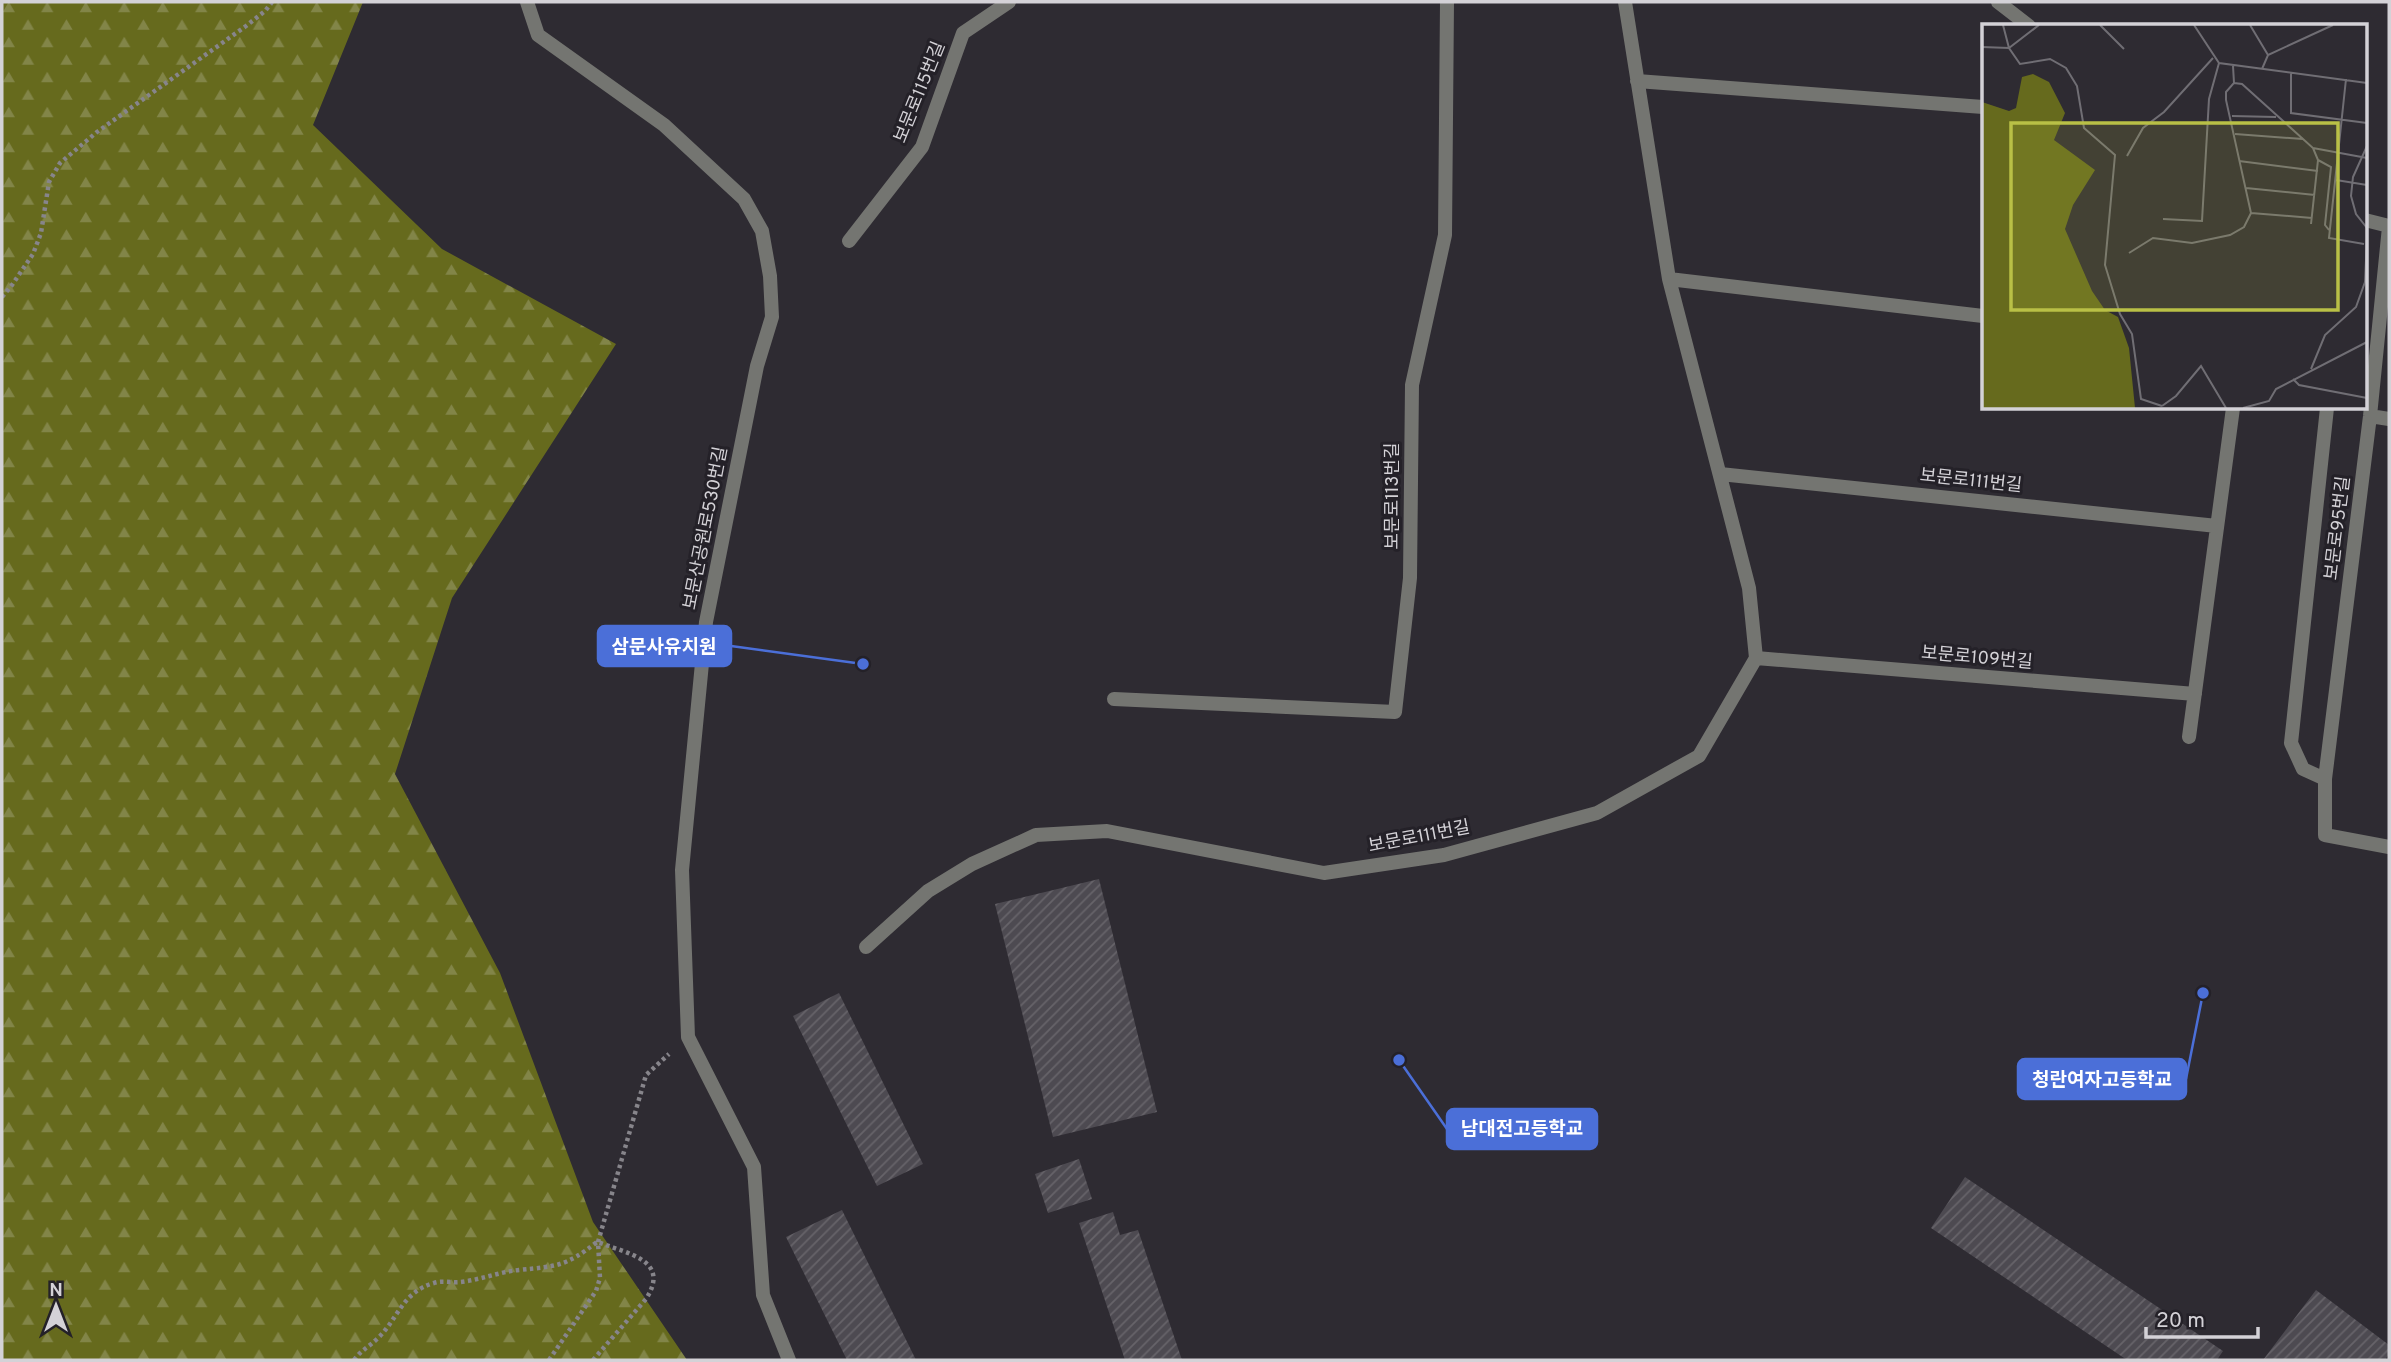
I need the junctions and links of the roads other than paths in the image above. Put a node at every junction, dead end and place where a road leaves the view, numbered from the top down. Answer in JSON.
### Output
{"nodes":[{"id":1,"x":527,"y":2,"type":"edge"},
{"id":2,"x":1009,"y":2,"type":"edge"},
{"id":3,"x":1447,"y":2,"type":"edge"},
{"id":4,"x":1625,"y":2,"type":"edge"},
{"id":5,"x":1998,"y":2,"type":"edge"},
{"id":6,"x":2026,"y":24,"type":"edge"},
{"id":7,"x":1637,"y":81,"type":"junction"},
{"id":8,"x":1982,"y":107,"type":"edge"},
{"id":9,"x":2366,"y":220,"type":"edge"},
{"id":10,"x":2389,"y":226,"type":"edge"},
{"id":11,"x":849,"y":241,"type":"dead end"},
{"id":12,"x":1669,"y":279,"type":"junction"},
{"id":13,"x":1982,"y":316,"type":"edge"},
{"id":14,"x":2232,"y":410,"type":"edge"},
{"id":15,"x":2328,"y":410,"type":"edge"},
{"id":16,"x":2370,"y":416,"type":"junction"},
{"id":17,"x":2389,"y":419,"type":"edge"},
{"id":18,"x":1720,"y":474,"type":"junction"},
{"id":19,"x":2217,"y":526,"type":"junction"},
{"id":20,"x":1756,"y":658,"type":"junction"},
{"id":21,"x":2195,"y":694,"type":"junction"},
{"id":22,"x":1114,"y":699,"type":"dead end"},
{"id":23,"x":2189,"y":737,"type":"dead end"},
{"id":24,"x":2325,"y":779,"type":"junction"},
{"id":25,"x":2389,"y":847,"type":"edge"},
{"id":26,"x":866,"y":947,"type":"dead end"},
{"id":27,"x":789,"y":1360,"type":"edge"}],
"edges":[{"from":1,"to":27,"type":"street","name":"보문산공원로530번길"},
{"from":2,"to":11,"type":"street","name":"보문로115번길"},
{"from":3,"to":22,"type":"street","name":"보문로113번길"},
{"from":4,"to":7,"type":"street"},
{"from":5,"to":6,"type":"street"},
{"from":7,"to":8,"type":"street"},
{"from":7,"to":12,"type":"street"},
{"from":9,"to":10,"type":"street"},
{"from":10,"to":16,"type":"street","name":"보문로95번길"},
{"from":12,"to":13,"type":"street"},
{"from":12,"to":18,"type":"street"},
{"from":14,"to":19,"type":"street"},
{"from":15,"to":24,"type":"street"},
{"from":16,"to":17,"type":"street"},
{"from":16,"to":24,"type":"street","name":"보문로95번길"},
{"from":18,"to":19,"type":"street","name":"보문로111번길"},
{"from":18,"to":20,"type":"street"},
{"from":19,"to":21,"type":"street"},
{"from":20,"to":21,"type":"street","name":"보문로109번길"},
{"from":20,"to":26,"type":"street","name":"보문로111번길"},
{"from":21,"to":23,"type":"street"},
{"from":24,"to":25,"type":"street","name":"보문로95번길"}]}
